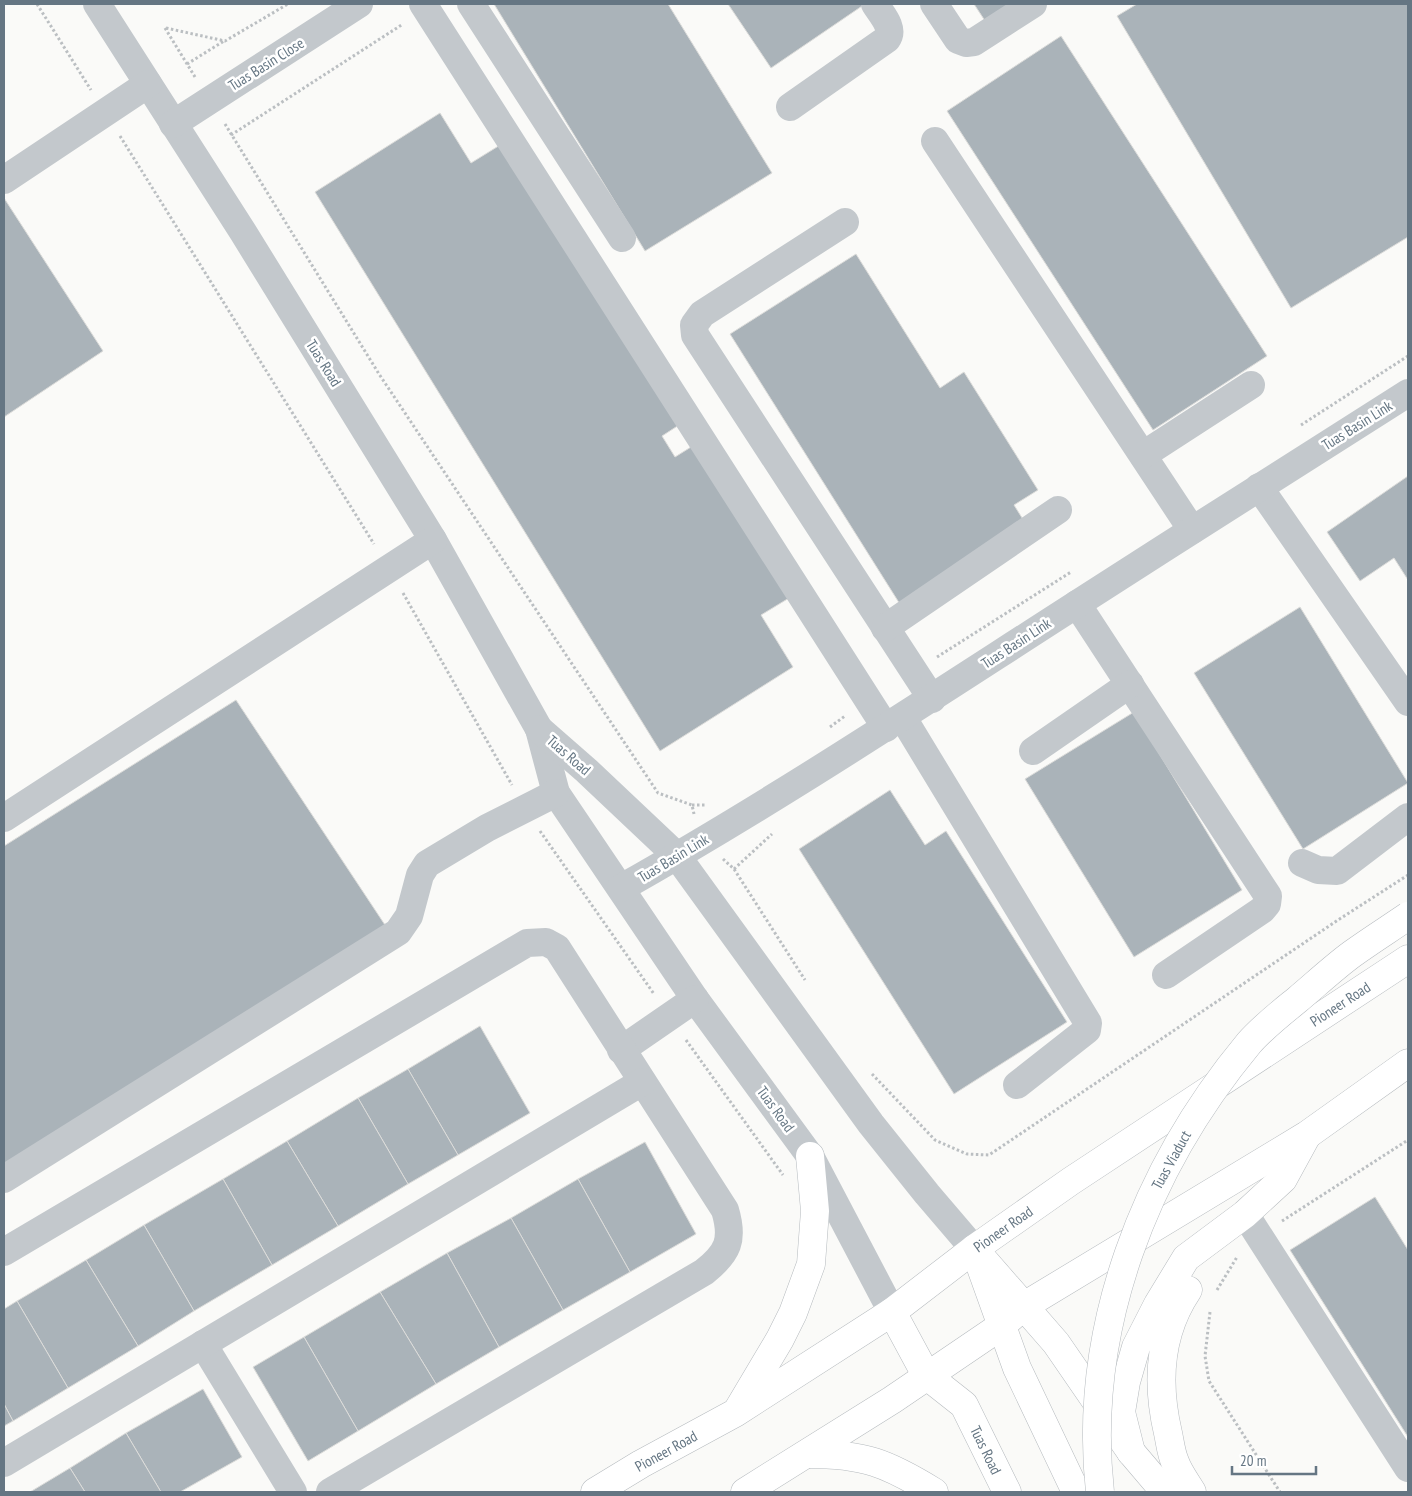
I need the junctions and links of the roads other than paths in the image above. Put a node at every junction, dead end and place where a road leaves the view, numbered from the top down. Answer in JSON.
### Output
{"nodes":[{"id":1,"x":97,"y":4,"type":"edge"},
{"id":2,"x":359,"y":4,"type":"edge"},
{"id":3,"x":471,"y":4,"type":"edge"},
{"id":4,"x":875,"y":4,"type":"edge"},
{"id":5,"x":934,"y":4,"type":"edge"},
{"id":6,"x":1032,"y":4,"type":"edge"},
{"id":7,"x":425,"y":7,"type":"edge"},
{"id":8,"x":148,"y":84,"type":"junction"},
{"id":9,"x":790,"y":107,"type":"dead end"},
{"id":10,"x":173,"y":124,"type":"junction"},
{"id":11,"x":935,"y":141,"type":"dead end"},
{"id":12,"x":4,"y":180,"type":"edge"},
{"id":13,"x":845,"y":222,"type":"dead end"},
{"id":14,"x":622,"y":238,"type":"dead end"},
{"id":15,"x":1251,"y":385,"type":"dead end"},
{"id":16,"x":1408,"y":393,"type":"edge"},
{"id":17,"x":1142,"y":455,"type":"junction"},
{"id":18,"x":1259,"y":487,"type":"junction"},
{"id":19,"x":1058,"y":510,"type":"dead end"},
{"id":20,"x":1192,"y":530,"type":"junction"},
{"id":21,"x":433,"y":540,"type":"junction"},
{"id":22,"x":1077,"y":604,"type":"junction"},
{"id":23,"x":885,"y":628,"type":"junction"},
{"id":24,"x":1130,"y":684,"type":"junction"},
{"id":25,"x":932,"y":699,"type":"junction"},
{"id":26,"x":1408,"y":702,"type":"edge"},
{"id":27,"x":895,"y":723,"type":"junction"},
{"id":28,"x":539,"y":729,"type":"junction"},
{"id":29,"x":1033,"y":751,"type":"dead end"},
{"id":30,"x":556,"y":793,"type":"junction"},
{"id":31,"x":1408,"y":817,"type":"edge"},
{"id":32,"x":4,"y":818,"type":"edge"},
{"id":33,"x":677,"y":856,"type":"junction"},
{"id":34,"x":1302,"y":862,"type":"dead end"},
{"id":35,"x":621,"y":888,"type":"junction"},
{"id":36,"x":1408,"y":916,"type":"edge"},
{"id":37,"x":1408,"y":959,"type":"edge"},
{"id":38,"x":1166,"y":975,"type":"dead end"},
{"id":39,"x":695,"y":999,"type":"junction"},
{"id":40,"x":622,"y":1050,"type":"junction"},
{"id":41,"x":1408,"y":1063,"type":"edge"},
{"id":42,"x":642,"y":1082,"type":"junction"},
{"id":43,"x":1018,"y":1086,"type":"dead end"},
{"id":44,"x":1307,"y":1135,"type":"junction"},
{"id":45,"x":810,"y":1156,"type":"junction"},
{"id":46,"x":4,"y":1179,"type":"edge"},
{"id":47,"x":1245,"y":1214,"type":"junction"},
{"id":48,"x":1214,"y":1237,"type":"junction"},
{"id":49,"x":974,"y":1249,"type":"junction"},
{"id":50,"x":4,"y":1252,"type":"edge"},
{"id":51,"x":1024,"y":1306,"type":"junction"},
{"id":52,"x":892,"y":1312,"type":"junction"},
{"id":53,"x":1001,"y":1326,"type":"junction"},
{"id":54,"x":203,"y":1344,"type":"junction"},
{"id":55,"x":926,"y":1375,"type":"junction"},
{"id":56,"x":735,"y":1414,"type":"junction"},
{"id":57,"x":1131,"y":1452,"type":"junction"},
{"id":58,"x":808,"y":1454,"type":"junction"},
{"id":59,"x":4,"y":1463,"type":"edge"},
{"id":60,"x":1408,"y":1468,"type":"edge"},
{"id":61,"x":293,"y":1492,"type":"edge"},
{"id":62,"x":330,"y":1492,"type":"edge"},
{"id":63,"x":595,"y":1492,"type":"edge"},
{"id":64,"x":745,"y":1492,"type":"edge"},
{"id":65,"x":934,"y":1492,"type":"edge"},
{"id":66,"x":1007,"y":1492,"type":"edge"},
{"id":67,"x":1076,"y":1492,"type":"edge"},
{"id":68,"x":1100,"y":1492,"type":"edge"},
{"id":69,"x":1165,"y":1492,"type":"edge"},
{"id":70,"x":1192,"y":1492,"type":"edge"}],
"edges":[{"from":1,"to":8,"type":"street","name":"Tuas Road"},
{"from":2,"to":10,"type":"street","name":"Tuas Basin Close"},
{"from":3,"to":14,"type":"street"},
{"from":4,"to":9,"type":"street"},
{"from":5,"to":6,"type":"street"},
{"from":7,"to":27,"type":"street"},
{"from":8,"to":10,"type":"street","name":"Tuas Road"},
{"from":8,"to":12,"type":"street"},
{"from":10,"to":21,"type":"street","name":"Tuas Road"},
{"from":11,"to":17,"type":"street"},
{"from":13,"to":23,"type":"street"},
{"from":15,"to":17,"type":"street"},
{"from":16,"to":18,"type":"street","name":"Tuas Basin Link"},
{"from":17,"to":20,"type":"street"},
{"from":18,"to":20,"type":"street","name":"Tuas Basin Link"},
{"from":18,"to":26,"type":"street"},
{"from":19,"to":23,"type":"street"},
{"from":20,"to":22,"type":"street","name":"Tuas Basin Link"},
{"from":21,"to":28,"type":"street","name":"Tuas Road"},
{"from":21,"to":32,"type":"street"},
{"from":22,"to":24,"type":"street"},
{"from":22,"to":25,"type":"street","name":"Tuas Basin Link"},
{"from":23,"to":25,"type":"street"},
{"from":24,"to":29,"type":"street"},
{"from":24,"to":38,"type":"street"},
{"from":25,"to":27,"type":"street","name":"Tuas Basin Link"},
{"from":27,"to":33,"type":"street","name":"Tuas Basin Link"},
{"from":27,"to":43,"type":"street"},
{"from":28,"to":30,"type":"street","name":"Tuas Road"},
{"from":28,"to":33,"type":"street","name":"Tuas Road"},
{"from":30,"to":35,"type":"street","name":"Tuas Road"},
{"from":30,"to":46,"type":"street"},
{"from":31,"to":34,"type":"street"},
{"from":33,"to":35,"type":"street","name":"Tuas Basin Link"},
{"from":33,"to":49,"type":"street","name":"Tuas Road"},
{"from":35,"to":39,"type":"street","name":"Tuas Road"},
{"from":36,"to":68,"type":"main road","name":"Tuas Viaduct","bridge":true},
{"from":37,"to":49,"type":"main road","name":"Pioneer Road"},
{"from":39,"to":40,"type":"street"},
{"from":39,"to":45,"type":"street","name":"Tuas Road"},
{"from":40,"to":42,"type":"street"},
{"from":40,"to":50,"type":"street"},
{"from":41,"to":44,"type":"main road"},
{"from":42,"to":54,"type":"street"},
{"from":42,"to":62,"type":"street"},
{"from":44,"to":47,"type":"main road"},
{"from":44,"to":51,"type":"main road"},
{"from":45,"to":52,"type":"street","name":"Tuas Road"},
{"from":45,"to":56,"type":"main road"},
{"from":47,"to":48,"type":"main road"},
{"from":47,"to":60,"type":"street"},
{"from":48,"to":57,"type":"main road"},
{"from":48,"to":70,"type":"main road"},
{"from":49,"to":51,"type":"main road","name":"Tuas Road"},
{"from":49,"to":52,"type":"main road","name":"Pioneer Road"},
{"from":49,"to":53,"type":"main road","name":"Tuas Road"},
{"from":51,"to":53,"type":"main road"},
{"from":51,"to":57,"type":"main road","name":"Tuas Road"},
{"from":52,"to":55,"type":"main road","name":"Tuas Road"},
{"from":52,"to":56,"type":"main road","name":"Pioneer Road"},
{"from":53,"to":55,"type":"main road"},
{"from":53,"to":67,"type":"main road","name":"Tuas Road"},
{"from":54,"to":59,"type":"street"},
{"from":54,"to":61,"type":"street"},
{"from":55,"to":58,"type":"main road"},
{"from":55,"to":66,"type":"main road","name":"Tuas Road"},
{"from":56,"to":63,"type":"main road","name":"Pioneer Road"},
{"from":57,"to":69,"type":"main road","name":"Tuas Road"},
{"from":58,"to":64,"type":"main road"},
{"from":58,"to":65,"type":"main road"}]}
